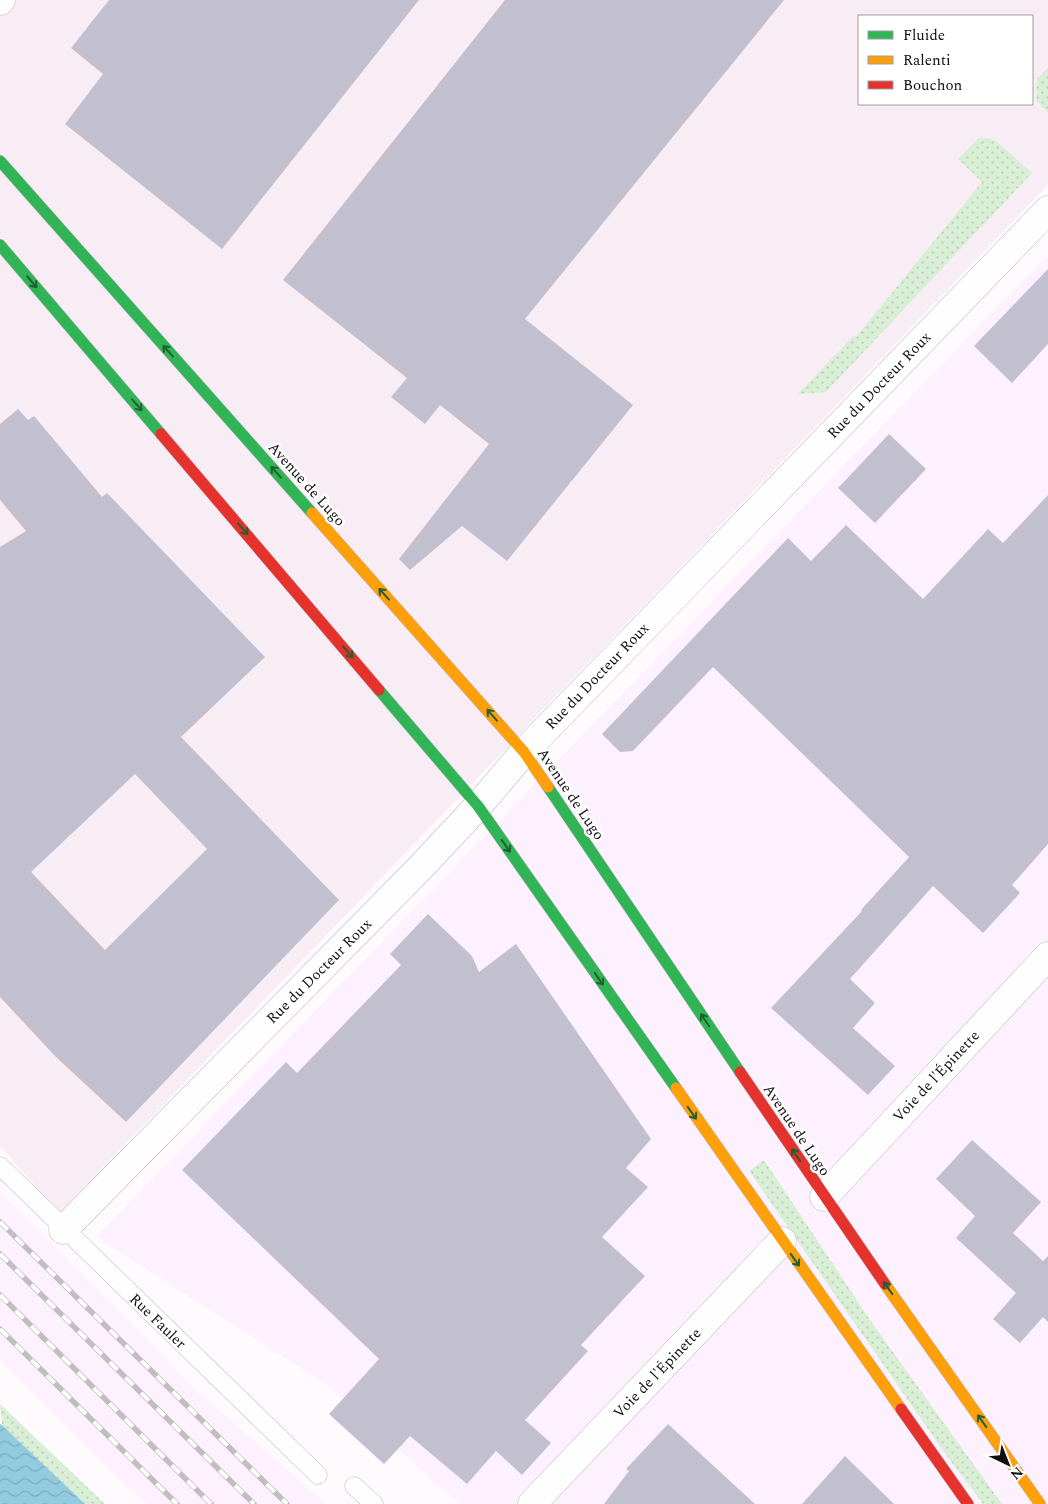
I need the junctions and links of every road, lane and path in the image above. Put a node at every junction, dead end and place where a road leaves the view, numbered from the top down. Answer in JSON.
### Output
{"nodes":[{"id":1,"x":0,"y":161,"type":"edge"},
{"id":2,"x":1048,"y":210,"type":"edge"},
{"id":3,"x":0,"y":245,"type":"edge"},
{"id":4,"x":524,"y":752,"type":"junction"},
{"id":5,"x":478,"y":806,"type":"junction"},
{"id":6,"x":1048,"y":956,"type":"edge"},
{"id":7,"x":0,"y":1166,"type":"edge"},
{"id":8,"x":824,"y":1197,"type":"junction"},
{"id":9,"x":64,"y":1230,"type":"junction"},
{"id":10,"x":782,"y":1241,"type":"junction"},
{"id":11,"x":318,"y":1475,"type":"dead end"},
{"id":12,"x":354,"y":1486,"type":"dead end"},
{"id":13,"x":374,"y":1504,"type":"edge"},
{"id":14,"x":532,"y":1504,"type":"edge"},
{"id":15,"x":968,"y":1504,"type":"edge"},
{"id":16,"x":1040,"y":1504,"type":"edge"}],
"edges":[{"from":4,"to":1,"type":"main road","name":"Avenue de Lugo","one_way":true},
{"from":2,"to":4,"type":"street","name":"Rue du Docteur Roux"},
{"from":3,"to":5,"type":"main road","one_way":true},
{"from":4,"to":5,"type":"street","name":"Rue du Docteur Roux"},
{"from":8,"to":4,"type":"main road","name":"Avenue de Lugo","one_way":true},
{"from":5,"to":9,"type":"street","name":"Rue du Docteur Roux"},
{"from":5,"to":10,"type":"main road","one_way":true},
{"from":6,"to":8,"type":"street","name":"Voie de l'Épinette"},
{"from":7,"to":9,"type":"lane","name":"Rue Fauler"},
{"from":16,"to":8,"type":"main road","name":"Avenue de Lugo","one_way":true},
{"from":9,"to":11,"type":"lane","name":"Rue Fauler"},
{"from":10,"to":14,"type":"street","name":"Voie de l'Épinette"},
{"from":10,"to":15,"type":"main road","one_way":true},
{"from":12,"to":13,"type":"lane"}]}
